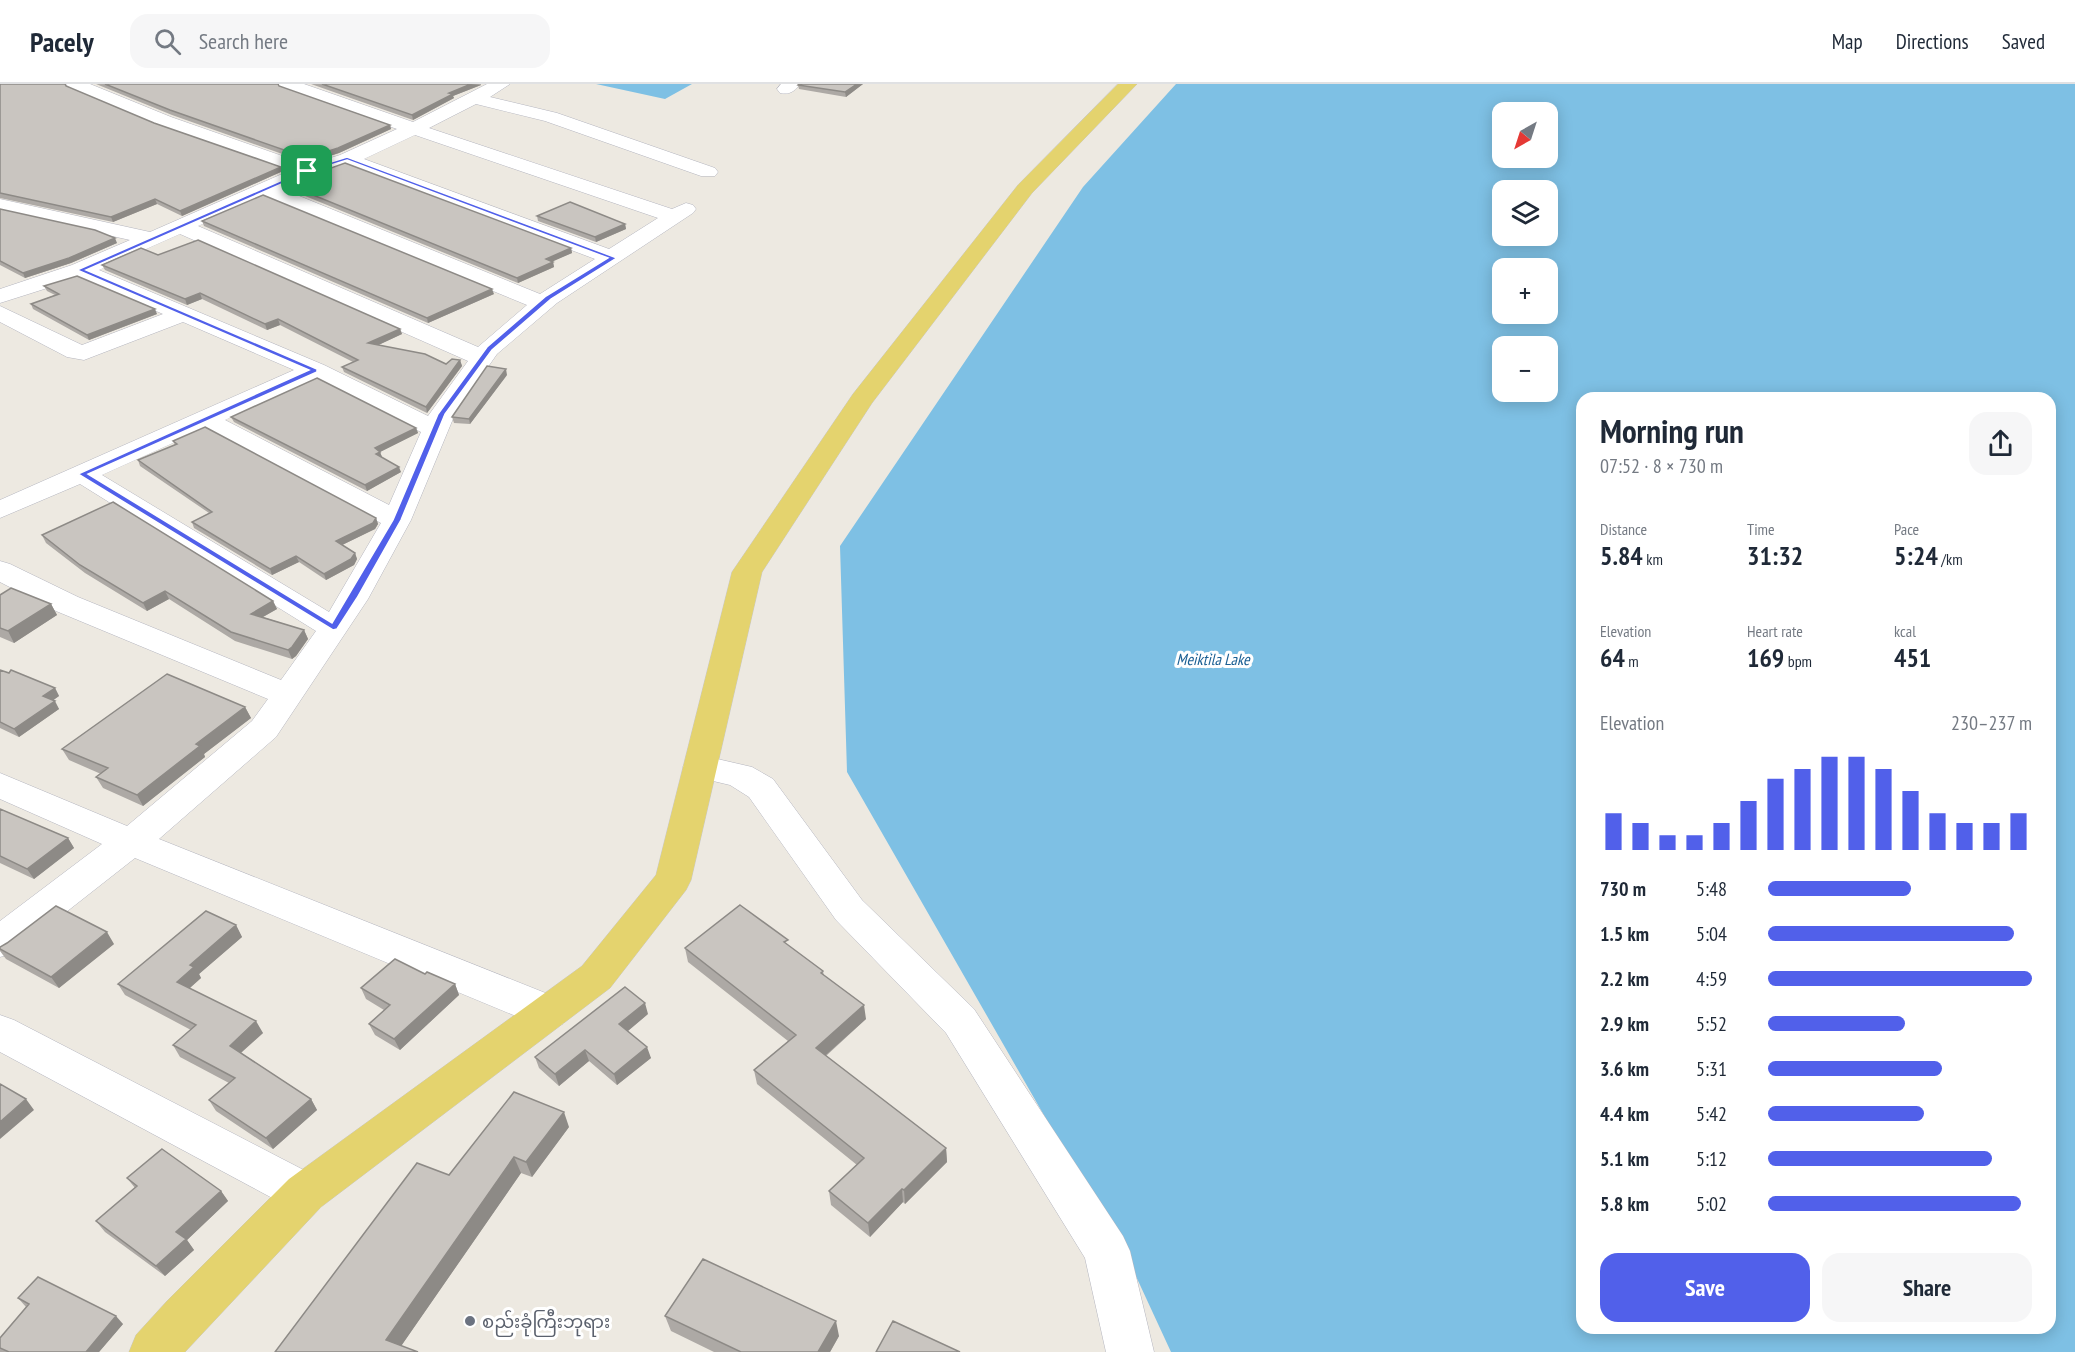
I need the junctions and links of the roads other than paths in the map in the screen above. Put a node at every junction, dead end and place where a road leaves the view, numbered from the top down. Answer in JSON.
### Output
{"nodes":[{"id":1,"x":75,"y":84,"type":"edge"},
{"id":2,"x":287,"y":84,"type":"edge"},
{"id":3,"x":501,"y":84,"type":"edge"},
{"id":4,"x":1128,"y":84,"type":"edge"},
{"id":5,"x":474,"y":98,"type":"junction"},
{"id":6,"x":413,"y":129,"type":"junction"},
{"id":7,"x":347,"y":159,"type":"junction"},
{"id":8,"x":307,"y":171,"type":"junction"},
{"id":9,"x":708,"y":172,"type":"dead end"},
{"id":10,"x":266,"y":190,"type":"junction"},
{"id":11,"x":0,"y":205,"type":"edge"},
{"id":12,"x":182,"y":227,"type":"junction"},
{"id":13,"x":153,"y":239,"type":"junction"},
{"id":14,"x":613,"y":258,"type":"junction"},
{"id":15,"x":80,"y":270,"type":"junction"},
{"id":16,"x":0,"y":296,"type":"edge"},
{"id":17,"x":542,"y":303,"type":"junction"},
{"id":18,"x":0,"y":313,"type":"edge"},
{"id":19,"x":184,"y":314,"type":"junction"},
{"id":20,"x":482,"y":358,"type":"junction"},
{"id":21,"x":315,"y":370,"type":"junction"},
{"id":22,"x":204,"y":419,"type":"junction"},
{"id":23,"x":435,"y":429,"type":"junction"},
{"id":24,"x":82,"y":474,"type":"junction"},
{"id":25,"x":0,"y":510,"type":"edge"},
{"id":26,"x":397,"y":520,"type":"junction"},
{"id":27,"x":0,"y":570,"type":"edge"},
{"id":28,"x":333,"y":627,"type":"junction"},
{"id":29,"x":287,"y":695,"type":"junction"},
{"id":30,"x":700,"y":767,"type":"junction"},
{"id":31,"x":0,"y":785,"type":"edge"},
{"id":32,"x":131,"y":842,"type":"junction"},
{"id":33,"x":0,"y":942,"type":"edge"},
{"id":34,"x":549,"y":1012,"type":"junction"},
{"id":35,"x":0,"y":1032,"type":"edge"},
{"id":36,"x":305,"y":1193,"type":"junction"},
{"id":37,"x":153,"y":1352,"type":"edge"},
{"id":38,"x":1130,"y":1352,"type":"edge"}],
"edges":[{"from":1,"to":8,"type":"street"},
{"from":2,"to":6,"type":"street"},
{"from":3,"to":5,"type":"street"},
{"from":4,"to":30,"type":"main road"},
{"from":5,"to":6,"type":"street"},
{"from":5,"to":9,"type":"street"},
{"from":6,"to":7,"type":"street"},
{"from":6,"to":14,"type":"street"},
{"from":7,"to":8,"type":"street"},
{"from":7,"to":14,"type":"street"},
{"from":8,"to":10,"type":"street"},
{"from":10,"to":12,"type":"street"},
{"from":10,"to":17,"type":"street"},
{"from":11,"to":13,"type":"street"},
{"from":12,"to":13,"type":"street"},
{"from":12,"to":20,"type":"street"},
{"from":13,"to":15,"type":"street"},
{"from":14,"to":17,"type":"street"},
{"from":15,"to":16,"type":"street"},
{"from":15,"to":19,"type":"street"},
{"from":17,"to":20,"type":"street"},
{"from":18,"to":19,"type":"street"},
{"from":19,"to":21,"type":"street"},
{"from":20,"to":23,"type":"street"},
{"from":21,"to":22,"type":"street"},
{"from":21,"to":23,"type":"street"},
{"from":22,"to":24,"type":"street"},
{"from":22,"to":26,"type":"street"},
{"from":23,"to":26,"type":"street"},
{"from":24,"to":25,"type":"street"},
{"from":24,"to":28,"type":"street"},
{"from":26,"to":28,"type":"street"},
{"from":27,"to":29,"type":"street"},
{"from":28,"to":29,"type":"street"},
{"from":29,"to":32,"type":"street"},
{"from":30,"to":34,"type":"main road"},
{"from":30,"to":38,"type":"street"},
{"from":31,"to":32,"type":"street"},
{"from":32,"to":33,"type":"street"},
{"from":32,"to":34,"type":"street"},
{"from":34,"to":36,"type":"main road"},
{"from":35,"to":36,"type":"street"},
{"from":36,"to":37,"type":"main road"}]}
